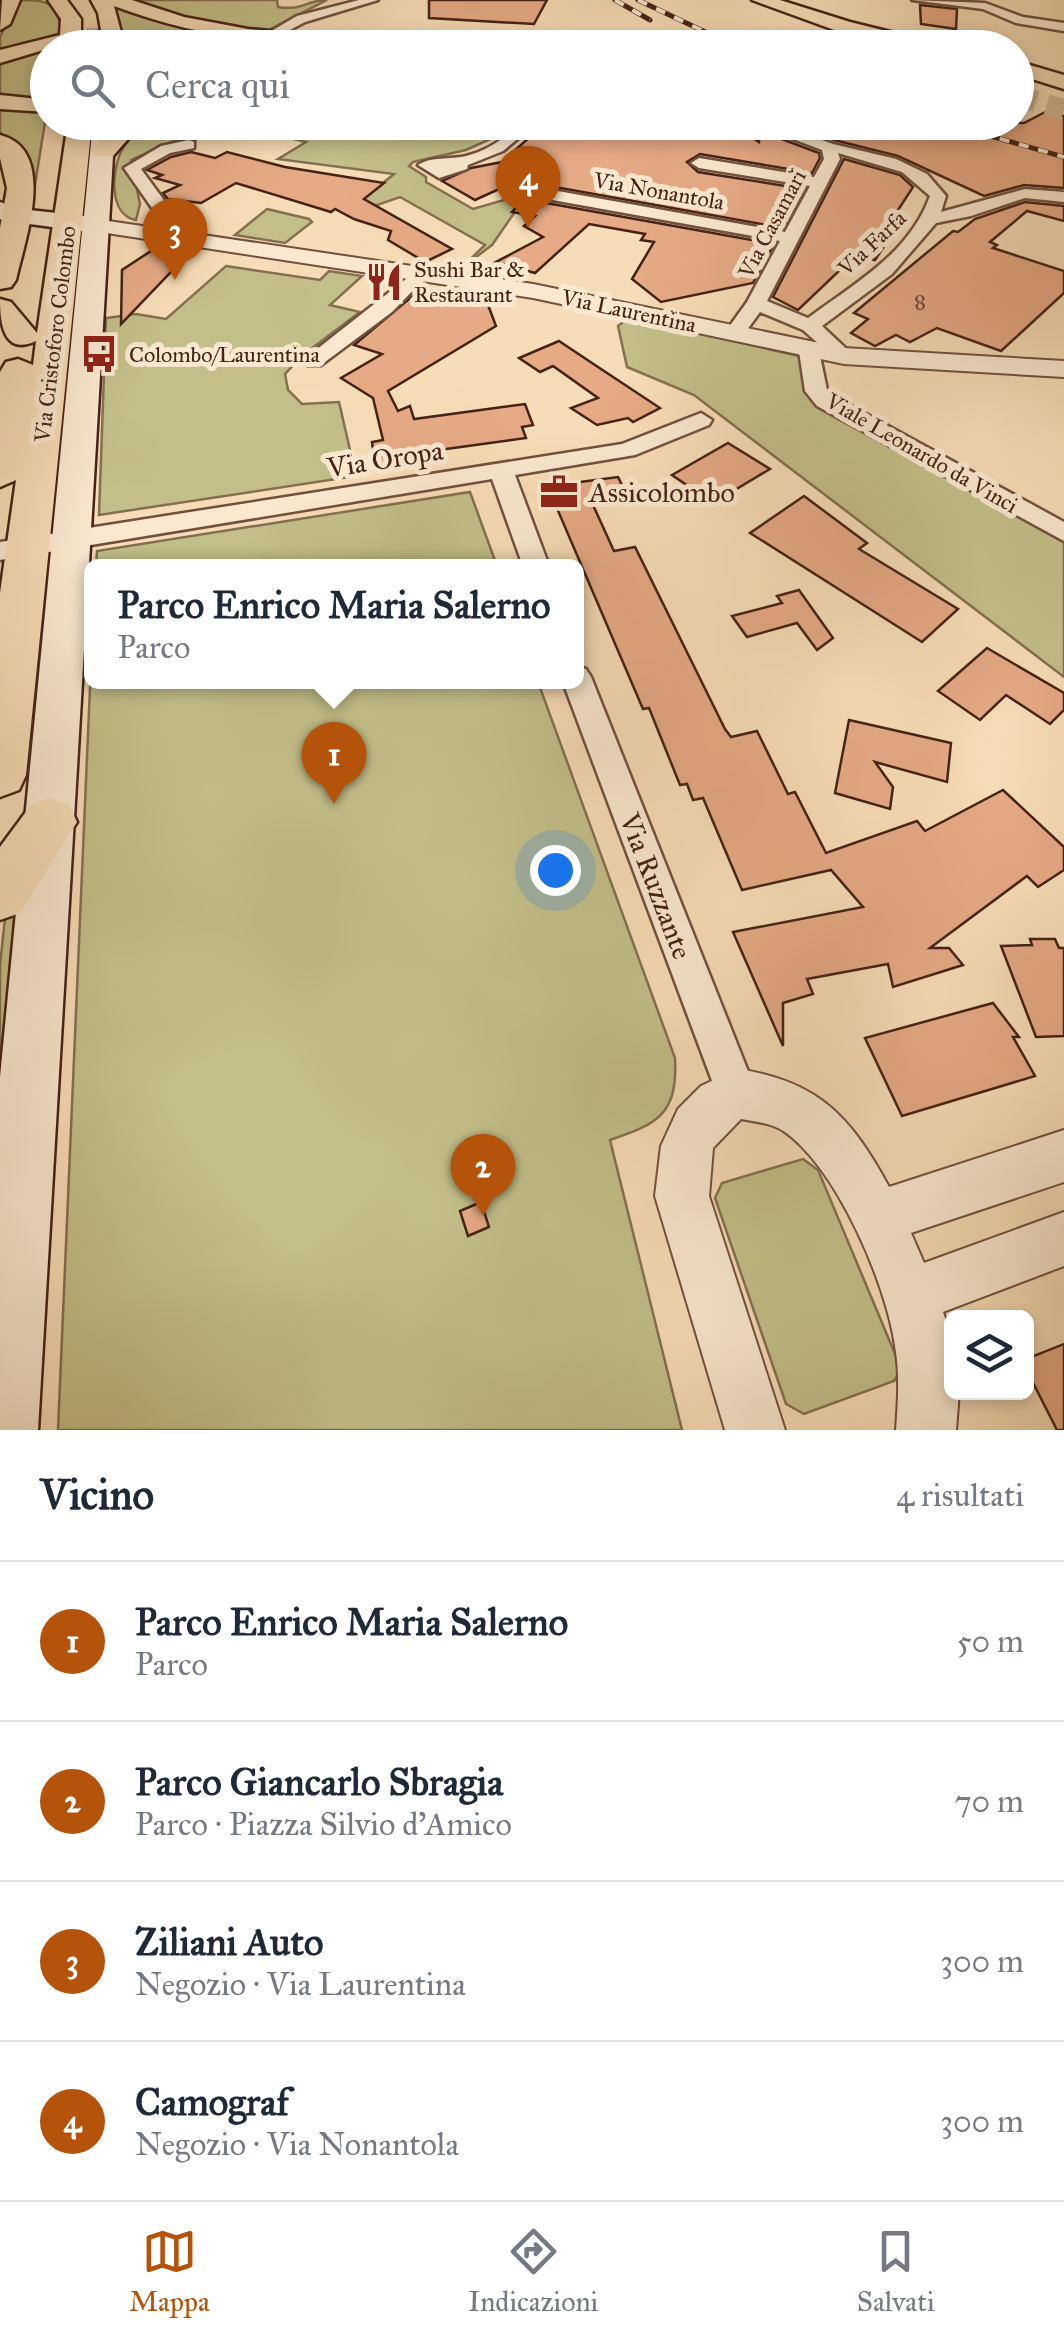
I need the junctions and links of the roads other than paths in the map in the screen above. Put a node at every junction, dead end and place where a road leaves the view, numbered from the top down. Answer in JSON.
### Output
{"nodes":[{"id":1,"x":11,"y":0,"type":"edge"},
{"id":2,"x":56,"y":0,"type":"edge"},
{"id":3,"x":77,"y":0,"type":"edge"},
{"id":4,"x":100,"y":0,"type":"edge"},
{"id":5,"x":114,"y":0,"type":"tunnel mouth"},
{"id":6,"x":372,"y":0,"type":"edge"},
{"id":7,"x":761,"y":0,"type":"edge"},
{"id":8,"x":918,"y":0,"type":"edge"},
{"id":9,"x":739,"y":4,"type":"dead end"},
{"id":10,"x":315,"y":15,"type":"junction"},
{"id":11,"x":0,"y":24,"type":"edge"},
{"id":12,"x":1064,"y":28,"type":"edge"},
{"id":13,"x":68,"y":30,"type":"edge"},
{"id":14,"x":90,"y":30,"type":"edge"},
{"id":15,"x":115,"y":30,"type":"edge"},
{"id":16,"x":223,"y":30,"type":"edge"},
{"id":17,"x":284,"y":30,"type":"edge"},
{"id":18,"x":300,"y":30,"type":"edge"},
{"id":19,"x":812,"y":30,"type":"edge"},
{"id":20,"x":857,"y":30,"type":"edge"},
{"id":21,"x":30,"y":51,"type":"edge"},
{"id":22,"x":0,"y":57,"type":"edge"},
{"id":23,"x":1034,"y":74,"type":"edge"},
{"id":24,"x":1064,"y":85,"type":"edge"},
{"id":25,"x":1034,"y":89,"type":"edge"},
{"id":26,"x":1034,"y":93,"type":"edge"},
{"id":27,"x":1064,"y":98,"type":"edge"},
{"id":28,"x":0,"y":102,"type":"edge"},
{"id":29,"x":30,"y":109,"type":"edge"},
{"id":30,"x":46,"y":140,"type":"edge"},
{"id":31,"x":70,"y":140,"type":"edge"},
{"id":32,"x":104,"y":140,"type":"edge"},
{"id":33,"x":114,"y":140,"type":"edge"},
{"id":34,"x":507,"y":140,"type":"edge"},
{"id":35,"x":806,"y":140,"type":"edge"},
{"id":36,"x":0,"y":143,"type":"edge"},
{"id":37,"x":189,"y":145,"type":"dead end"},
{"id":38,"x":828,"y":148,"type":"junction"},
{"id":39,"x":104,"y":151,"type":"junction"},
{"id":40,"x":458,"y":162,"type":"dead end"},
{"id":41,"x":700,"y":163,"type":"dead end"},
{"id":42,"x":820,"y":183,"type":"junction"},
{"id":43,"x":519,"y":188,"type":"dead end"},
{"id":44,"x":1064,"y":197,"type":"edge"},
{"id":45,"x":31,"y":211,"type":"edge"},
{"id":46,"x":930,"y":218,"type":"junction"},
{"id":47,"x":160,"y":234,"type":"junction"},
{"id":48,"x":790,"y":238,"type":"junction"},
{"id":49,"x":420,"y":274,"type":"junction"},
{"id":50,"x":0,"y":280,"type":"edge"},
{"id":51,"x":92,"y":296,"type":"junction"},
{"id":52,"x":756,"y":303,"type":"junction"},
{"id":53,"x":0,"y":309,"type":"edge"},
{"id":54,"x":39,"y":333,"type":"junction"},
{"id":55,"x":734,"y":334,"type":"junction"},
{"id":56,"x":809,"y":338,"type":"junction"},
{"id":57,"x":314,"y":361,"type":"dead end"},
{"id":58,"x":1064,"y":370,"type":"edge"},
{"id":59,"x":35,"y":405,"type":"edge"},
{"id":60,"x":701,"y":420,"type":"dead end"},
{"id":61,"x":501,"y":471,"type":"junction"},
{"id":62,"x":0,"y":476,"type":"edge"},
{"id":63,"x":1064,"y":533,"type":"edge"},
{"id":64,"x":34,"y":545,"type":"edge"},
{"id":65,"x":533,"y":559,"type":"edge"},
{"id":66,"x":581,"y":689,"type":"edge"},
{"id":67,"x":0,"y":776,"type":"edge"},
{"id":68,"x":50,"y":822,"type":"junction"},
{"id":69,"x":0,"y":894,"type":"edge"},
{"id":70,"x":737,"y":1094,"type":"junction"},
{"id":71,"x":1064,"y":1156,"type":"edge"},
{"id":72,"x":877,"y":1218,"type":"junction"},
{"id":73,"x":1064,"y":1239,"type":"edge"},
{"id":74,"x":910,"y":1296,"type":"junction"},
{"id":75,"x":2,"y":1430,"type":"edge"},
{"id":76,"x":756,"y":1430,"type":"edge"},
{"id":77,"x":926,"y":1430,"type":"edge"}],
"edges":[{"from":1,"to":11,"type":"main road"},
{"from":2,"to":13,"type":"main road"},
{"from":3,"to":14,"type":"main road"},
{"from":4,"to":15,"type":"main road"},
{"from":5,"to":16,"type":"main road"},
{"from":6,"to":10,"type":"street"},
{"from":7,"to":20,"type":"main road"},
{"from":8,"to":12,"type":"street"},
{"from":9,"to":19,"type":"main road"},
{"from":10,"to":17,"type":"street"},
{"from":10,"to":18,"type":"street"},
{"from":21,"to":22,"type":"main road"},
{"from":23,"to":24,"type":"main road"},
{"from":24,"to":25,"type":"main road"},
{"from":26,"to":27,"type":"main road"},
{"from":28,"to":29,"type":"main road"},
{"from":30,"to":45,"type":"main road","name":"Via Cristoforo Colombo"},
{"from":31,"to":45,"type":"main road","name":"Via Cristoforo Colombo"},
{"from":32,"to":39,"type":"main road","name":"Via Cristoforo Colombo"},
{"from":33,"to":39,"type":"main road"},
{"from":34,"to":40,"type":"street"},
{"from":35,"to":38,"type":"street","name":"Via Casamari"},
{"from":36,"to":45,"type":"main road","name":"Via Cristoforo Colombo"},
{"from":37,"to":47,"type":"street"},
{"from":38,"to":42,"type":"street","name":"Via Casamari"},
{"from":38,"to":46,"type":"street","name":"Via Farfa"},
{"from":39,"to":45,"type":"main road","name":"Via Cristoforo Colombo"},
{"from":41,"to":42,"type":"street"},
{"from":42,"to":48,"type":"street","name":"Via Casamari"},
{"from":43,"to":48,"type":"street","name":"Via Nonantola"},
{"from":44,"to":46,"type":"street"},
{"from":45,"to":47,"type":"street","name":"Via Laurentina"},
{"from":45,"to":50,"type":"main road","name":"Via Cristoforo Colombo"},
{"from":45,"to":51,"type":"main road","name":"Via Cristoforo Colombo"},
{"from":45,"to":54,"type":"main road","name":"Via Cristoforo Colombo"},
{"from":46,"to":56,"type":"street","name":"Via Farfa"},
{"from":47,"to":49,"type":"street","name":"Via Laurentina"},
{"from":48,"to":52,"type":"street","name":"Via Casamari"},
{"from":49,"to":55,"type":"street","name":"Via Laurentina"},
{"from":49,"to":57,"type":"street"},
{"from":51,"to":54,"type":"main road"},
{"from":51,"to":59,"type":"main road","name":"Via Cristoforo Colombo"},
{"from":52,"to":55,"type":"street","name":"Via Casamari"},
{"from":52,"to":56,"type":"street"},
{"from":53,"to":54,"type":"main road"},
{"from":54,"to":59,"type":"main road","name":"Via Cristoforo Colombo"},
{"from":55,"to":56,"type":"street","name":"Via Laurentina"},
{"from":56,"to":58,"type":"street","name":"Via Laurentina"},
{"from":56,"to":63,"type":"street","name":"Viale Leonardo da Vinci"},
{"from":59,"to":62,"type":"main road","name":"Via Cristoforo Colombo"},
{"from":59,"to":64,"type":"main road","name":"Via Cristoforo Colombo"},
{"from":60,"to":61,"type":"street","name":"Via Oropa"},
{"from":61,"to":64,"type":"street","name":"Via Oropa"},
{"from":61,"to":65,"type":"street"},
{"from":64,"to":67,"type":"main road","name":"Via Cristoforo Colombo"},
{"from":64,"to":68,"type":"main road","name":"Via Cristoforo Colombo"},
{"from":66,"to":70,"type":"street","name":"Via Ruzzante"},
{"from":68,"to":69,"type":"main road"},
{"from":68,"to":75,"type":"main road","name":"Via Cristoforo Colombo"},
{"from":70,"to":72,"type":"street"},
{"from":70,"to":76,"type":"street"},
{"from":71,"to":72,"type":"street"},
{"from":72,"to":74,"type":"street"},
{"from":73,"to":74,"type":"street"},
{"from":74,"to":77,"type":"street"}]}
